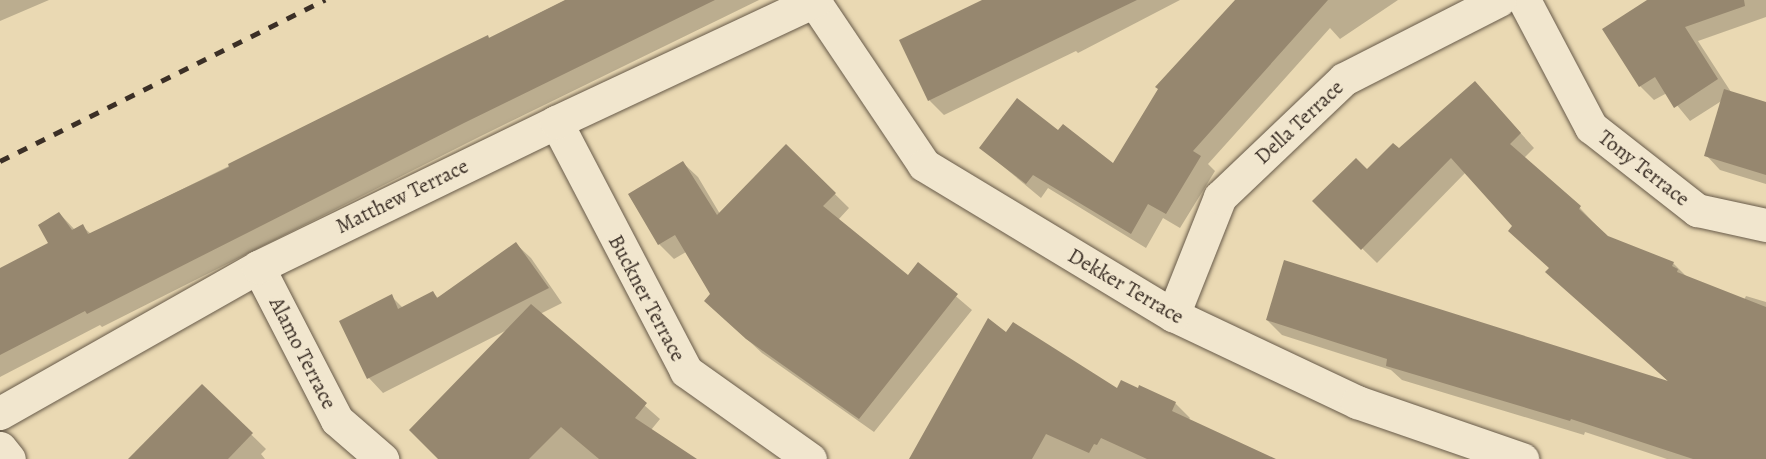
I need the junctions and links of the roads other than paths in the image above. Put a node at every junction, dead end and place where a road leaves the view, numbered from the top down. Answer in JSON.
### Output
{"nodes":[{"id":1,"x":815,"y":0,"type":"edge"},
{"id":2,"x":1499,"y":0,"type":"edge"},
{"id":3,"x":1524,"y":0,"type":"edge"},
{"id":4,"x":556,"y":122,"type":"junction"},
{"id":5,"x":1766,"y":225,"type":"edge"},
{"id":6,"x":258,"y":267,"type":"junction"},
{"id":7,"x":1173,"y":315,"type":"junction"},
{"id":8,"x":0,"y":413,"type":"edge"},
{"id":9,"x":0,"y":448,"type":"edge"},
{"id":10,"x":9,"y":459,"type":"edge"},
{"id":11,"x":382,"y":459,"type":"edge"},
{"id":12,"x":810,"y":459,"type":"edge"},
{"id":13,"x":1522,"y":459,"type":"edge"}],
"edges":[{"from":1,"to":4,"type":"street","name":"Matthew Terrace"},
{"from":1,"to":7,"type":"street","name":"Dekker Terrace"},
{"from":2,"to":7,"type":"street","name":"Della Terrace"},
{"from":3,"to":5,"type":"street","name":"Tony Terrace"},
{"from":4,"to":6,"type":"street","name":"Matthew Terrace"},
{"from":4,"to":12,"type":"street","name":"Buckner Terrace"},
{"from":6,"to":8,"type":"street","name":"Matthew Terrace"},
{"from":6,"to":11,"type":"street","name":"Alamo Terrace"},
{"from":7,"to":13,"type":"street","name":"Dekker Terrace"},
{"from":9,"to":10,"type":"street"}]}
